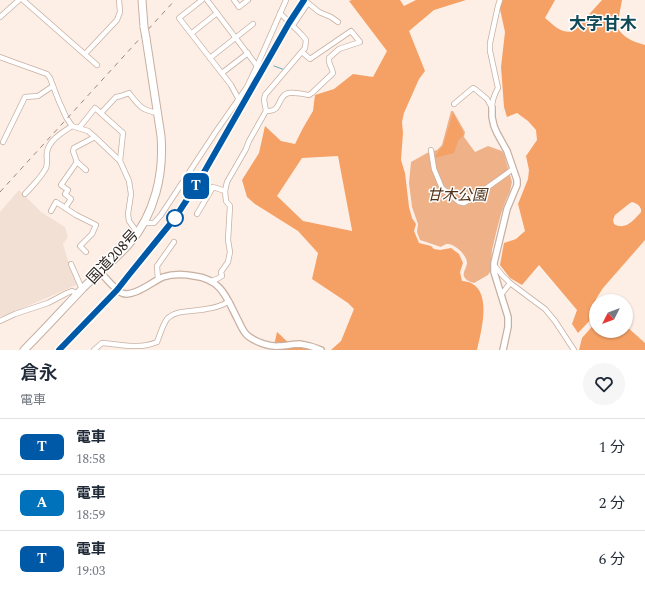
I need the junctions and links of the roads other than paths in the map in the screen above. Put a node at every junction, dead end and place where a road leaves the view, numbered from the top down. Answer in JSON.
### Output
{"nodes":[{"id":1,"x":19,"y":0,"type":"edge"},
{"id":2,"x":23,"y":0,"type":"edge"},
{"id":3,"x":119,"y":0,"type":"edge"},
{"id":4,"x":142,"y":0,"type":"edge"},
{"id":5,"x":202,"y":0,"type":"edge"},
{"id":6,"x":207,"y":0,"type":"edge"},
{"id":7,"x":234,"y":0,"type":"edge"},
{"id":8,"x":248,"y":0,"type":"edge"},
{"id":9,"x":286,"y":0,"type":"edge"},
{"id":10,"x":500,"y":0,"type":"edge"},
{"id":11,"x":217,"y":13,"type":"junction"},
{"id":12,"x":280,"y":13,"type":"junction"},
{"id":13,"x":0,"y":17,"type":"edge"},
{"id":14,"x":338,"y":22,"type":"dead end"},
{"id":15,"x":253,"y":24,"type":"dead end"},
{"id":16,"x":293,"y":25,"type":"junction"},
{"id":17,"x":192,"y":33,"type":"junction"},
{"id":18,"x":236,"y":38,"type":"junction"},
{"id":19,"x":302,"y":52,"type":"junction"},
{"id":20,"x":248,"y":53,"type":"junction"},
{"id":21,"x":85,"y":54,"type":"junction"},
{"id":22,"x":0,"y":57,"type":"edge"},
{"id":23,"x":210,"y":58,"type":"junction"},
{"id":24,"x":96,"y":65,"type":"dead end"},
{"id":25,"x":258,"y":66,"type":"junction"},
{"id":26,"x":222,"y":73,"type":"junction"},
{"id":27,"x":53,"y":86,"type":"junction"},
{"id":28,"x":238,"y":98,"type":"junction"},
{"id":29,"x":454,"y":104,"type":"dead end"},
{"id":30,"x":492,"y":108,"type":"junction"},
{"id":31,"x":266,"y":111,"type":"junction"},
{"id":32,"x":101,"y":113,"type":"junction"},
{"id":33,"x":158,"y":113,"type":"junction"},
{"id":34,"x":72,"y":126,"type":"junction"},
{"id":35,"x":79,"y":128,"type":"junction"},
{"id":36,"x":94,"y":137,"type":"junction"},
{"id":37,"x":3,"y":142,"type":"dead end"},
{"id":38,"x":431,"y":150,"type":"dead end"},
{"id":39,"x":120,"y":161,"type":"junction"},
{"id":40,"x":77,"y":162,"type":"junction"},
{"id":41,"x":513,"y":168,"type":"junction"},
{"id":42,"x":86,"y":170,"type":"dead end"},
{"id":43,"x":225,"y":191,"type":"junction"},
{"id":44,"x":25,"y":194,"type":"dead end"},
{"id":45,"x":65,"y":208,"type":"junction"},
{"id":46,"x":51,"y":212,"type":"dead end"},
{"id":47,"x":197,"y":214,"type":"dead end"},
{"id":48,"x":144,"y":223,"type":"junction"},
{"id":49,"x":137,"y":232,"type":"junction"},
{"id":50,"x":174,"y":242,"type":"dead end"},
{"id":51,"x":86,"y":252,"type":"dead end"},
{"id":52,"x":71,"y":264,"type":"dead end"},
{"id":53,"x":494,"y":265,"type":"junction"},
{"id":54,"x":100,"y":272,"type":"junction"},
{"id":55,"x":158,"y":279,"type":"junction"},
{"id":56,"x":211,"y":281,"type":"junction"},
{"id":57,"x":510,"y":283,"type":"junction"},
{"id":58,"x":80,"y":292,"type":"junction"},
{"id":59,"x":501,"y":295,"type":"junction"},
{"id":60,"x":230,"y":301,"type":"junction"},
{"id":61,"x":0,"y":322,"type":"edge"},
{"id":62,"x":24,"y":350,"type":"edge"},
{"id":63,"x":94,"y":350,"type":"edge"},
{"id":64,"x":321,"y":350,"type":"edge"},
{"id":65,"x":502,"y":350,"type":"edge"},
{"id":66,"x":574,"y":350,"type":"edge"}],
"edges":[{"from":1,"to":13,"type":"street"},
{"from":2,"to":21,"type":"street"},
{"from":3,"to":21,"type":"street"},
{"from":4,"to":33,"type":"highway","name":"国道208号","bridge":true},
{"from":5,"to":17,"type":"street"},
{"from":6,"to":11,"type":"street"},
{"from":7,"to":8,"type":"street"},
{"from":9,"to":12,"type":"street"},
{"from":10,"to":30,"type":"street"},
{"from":11,"to":17,"type":"street"},
{"from":11,"to":18,"type":"street"},
{"from":12,"to":16,"type":"street"},
{"from":12,"to":25,"type":"street"},
{"from":14,"to":16,"type":"street"},
{"from":15,"to":18,"type":"street"},
{"from":16,"to":19,"type":"street"},
{"from":17,"to":23,"type":"street"},
{"from":18,"to":20,"type":"street"},
{"from":18,"to":23,"type":"street"},
{"from":19,"to":31,"type":"street"},
{"from":19,"to":31,"type":"street"},
{"from":20,"to":25,"type":"street"},
{"from":20,"to":26,"type":"street"},
{"from":21,"to":24,"type":"street"},
{"from":22,"to":27,"type":"street"},
{"from":23,"to":26,"type":"street"},
{"from":25,"to":28,"type":"street"},
{"from":26,"to":28,"type":"street"},
{"from":27,"to":34,"type":"street"},
{"from":27,"to":37,"type":"street"},
{"from":28,"to":48,"type":"street"},
{"from":29,"to":30,"type":"street"},
{"from":30,"to":41,"type":"street"},
{"from":31,"to":43,"type":"street"},
{"from":32,"to":33,"type":"street"},
{"from":32,"to":35,"type":"street"},
{"from":32,"to":39,"type":"street"},
{"from":33,"to":48,"type":"highway","name":"国道208号"},
{"from":34,"to":35,"type":"street"},
{"from":34,"to":44,"type":"street"},
{"from":35,"to":36,"type":"street"},
{"from":36,"to":39,"type":"street"},
{"from":36,"to":40,"type":"street"},
{"from":38,"to":41,"type":"street"},
{"from":39,"to":49,"type":"street"},
{"from":40,"to":42,"type":"street"},
{"from":40,"to":45,"type":"street"},
{"from":41,"to":53,"type":"street"},
{"from":43,"to":47,"type":"street"},
{"from":43,"to":56,"type":"street"},
{"from":45,"to":46,"type":"street"},
{"from":45,"to":51,"type":"street"},
{"from":48,"to":49,"type":"highway","name":"国道208号"},
{"from":49,"to":54,"type":"highway","name":"国道208号"},
{"from":50,"to":55,"type":"street"},
{"from":52,"to":58,"type":"street"},
{"from":53,"to":57,"type":"street"},
{"from":53,"to":59,"type":"street"},
{"from":54,"to":55,"type":"street"},
{"from":54,"to":58,"type":"highway","name":"国道208号"},
{"from":55,"to":56,"type":"street"},
{"from":56,"to":60,"type":"street"},
{"from":57,"to":59,"type":"street"},
{"from":57,"to":66,"type":"street"},
{"from":58,"to":61,"type":"street"},
{"from":58,"to":62,"type":"highway","name":"国道208号"},
{"from":59,"to":65,"type":"street"},
{"from":60,"to":63,"type":"street"},
{"from":60,"to":64,"type":"street"}]}
